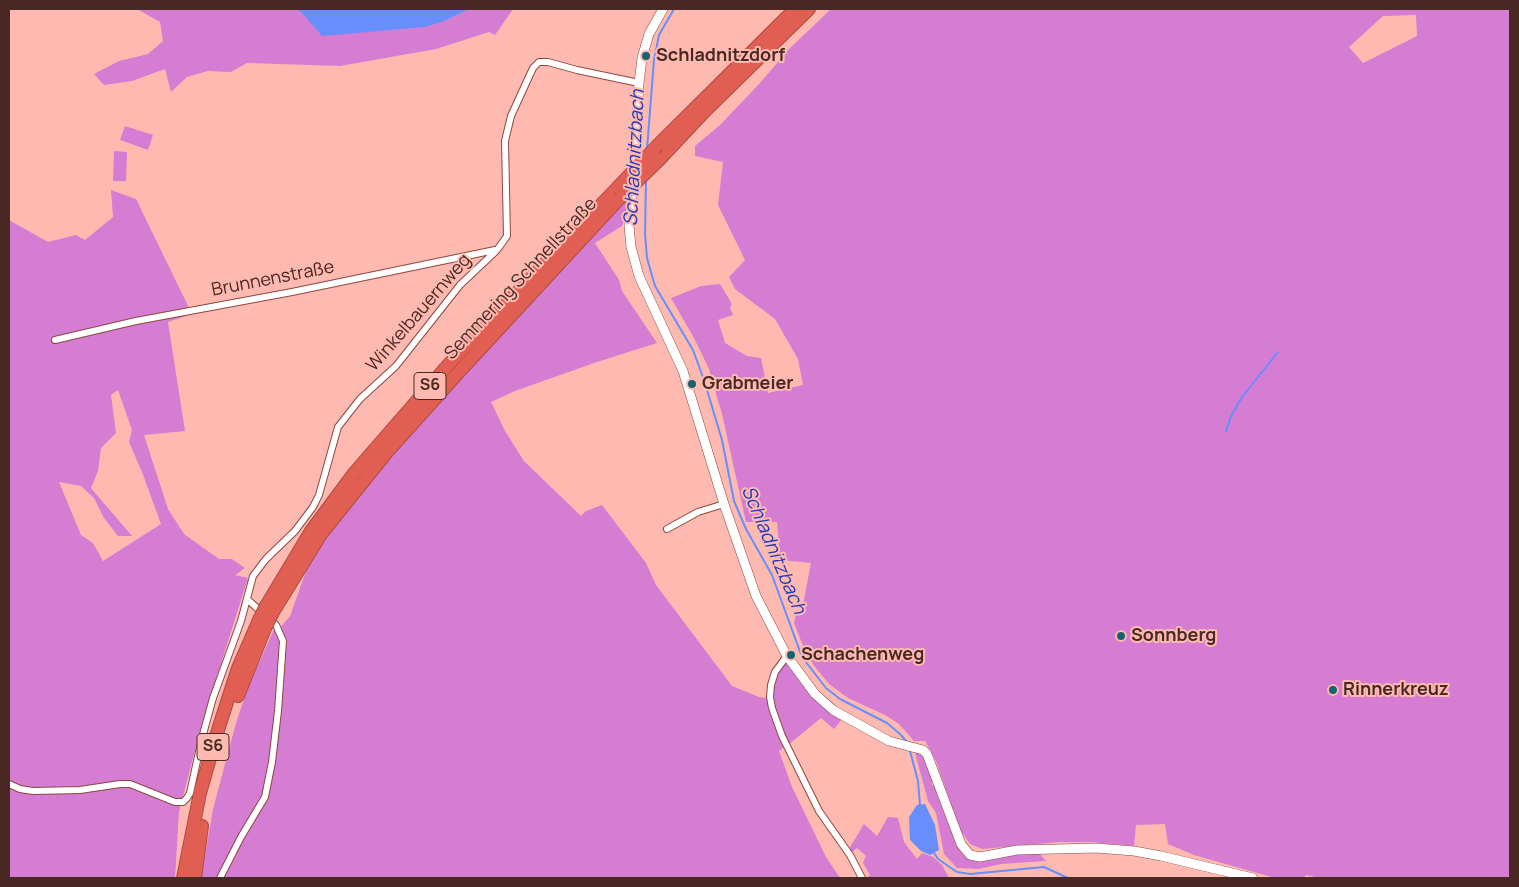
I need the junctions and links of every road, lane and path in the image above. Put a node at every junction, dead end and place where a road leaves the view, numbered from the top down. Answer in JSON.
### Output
{"nodes":[{"id":1,"x":662,"y":9,"type":"edge"},
{"id":2,"x":795,"y":9,"type":"edge"},
{"id":3,"x":809,"y":9,"type":"edge"},
{"id":4,"x":638,"y":83,"type":"junction"},
{"id":5,"x":619,"y":193,"type":"junction"},
{"id":6,"x":497,"y":250,"type":"junction"},
{"id":7,"x":55,"y":340,"type":"dead end"},
{"id":8,"x":724,"y":504,"type":"junction"},
{"id":9,"x":667,"y":529,"type":"dead end"},
{"id":10,"x":248,"y":600,"type":"junction"},
{"id":11,"x":262,"y":623,"type":"junction"},
{"id":12,"x":787,"y":656,"type":"junction"},
{"id":13,"x":9,"y":784,"type":"edge"},
{"id":14,"x":183,"y":878,"type":"edge"},
{"id":15,"x":195,"y":878,"type":"edge"},
{"id":16,"x":220,"y":878,"type":"edge"},
{"id":17,"x":862,"y":878,"type":"edge"},
{"id":18,"x":1253,"y":878,"type":"edge"}],
"edges":[{"from":1,"to":4,"type":"street"},
{"from":2,"to":5,"type":"highway","name":"Semmering Schnellstraße","number":"S6","bridge":true},
{"from":3,"to":5,"type":"highway","name":"Semmering Schnellstraße","number":"S6","bridge":true},
{"from":4,"to":6,"type":"street","name":"Winkelbauernweg"},
{"from":4,"to":8,"type":"street"},
{"from":5,"to":11,"type":"highway","name":"Semmering Schnellstraße","number":"S6","bridge":true},
{"from":6,"to":7,"type":"street","name":"Brunnenstraße"},
{"from":6,"to":10,"type":"street","name":"Winkelbauernweg"},
{"from":8,"to":9,"type":"street"},
{"from":8,"to":12,"type":"street"},
{"from":10,"to":13,"type":"street","name":"Winkelbauernweg"},
{"from":10,"to":16,"type":"street"},
{"from":11,"to":14,"type":"highway","name":"Semmering Schnellstraße","number":"S6"},
{"from":11,"to":15,"type":"highway","name":"Semmering Schnellstraße","number":"S6"},
{"from":12,"to":17,"type":"street"},
{"from":12,"to":18,"type":"street"}]}
